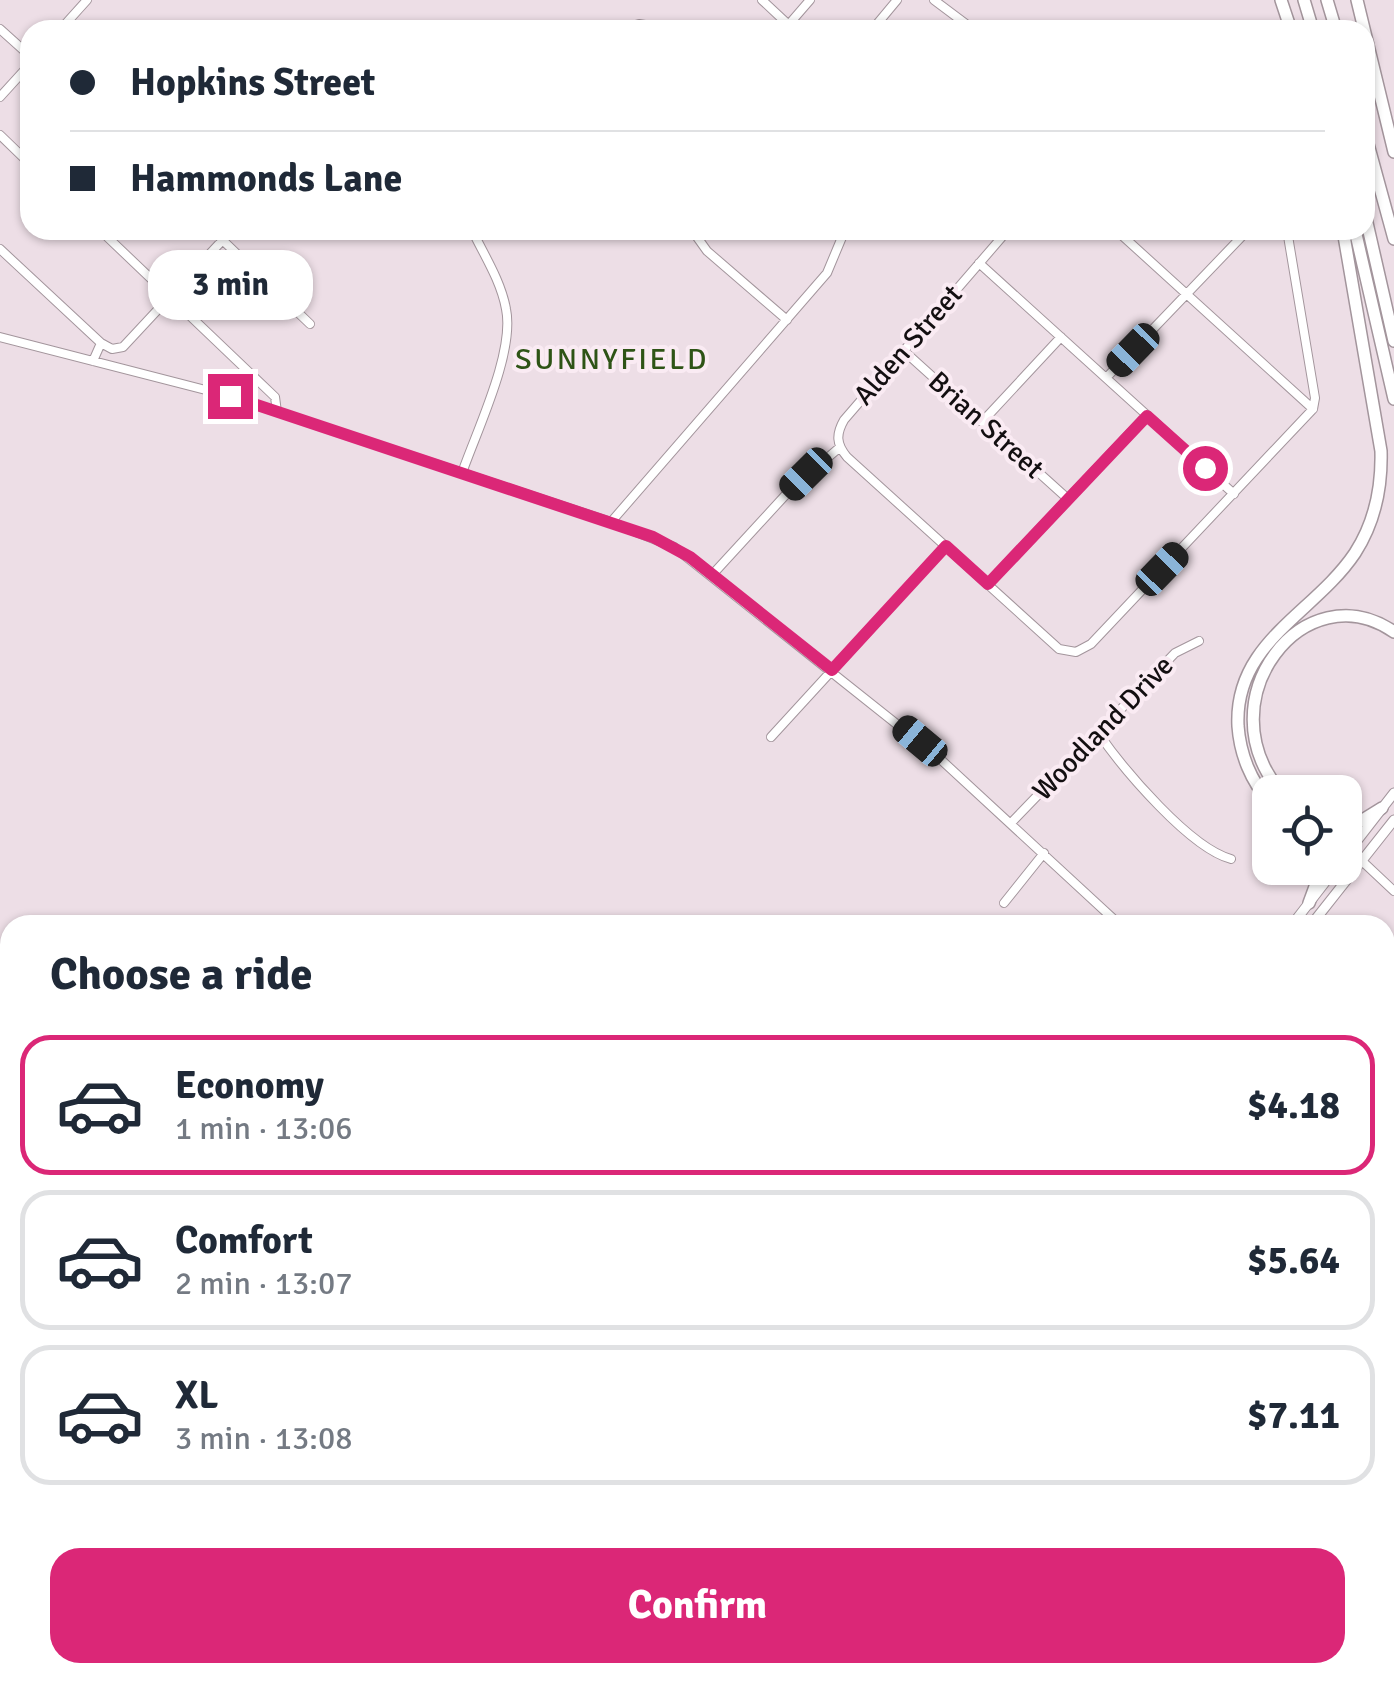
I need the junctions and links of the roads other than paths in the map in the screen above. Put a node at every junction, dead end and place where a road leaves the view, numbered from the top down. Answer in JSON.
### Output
{"nodes":[{"id":1,"x":87,"y":0,"type":"edge"},
{"id":2,"x":762,"y":0,"type":"edge"},
{"id":3,"x":898,"y":0,"type":"edge"},
{"id":4,"x":934,"y":0,"type":"edge"},
{"id":5,"x":69,"y":20,"type":"edge"},
{"id":6,"x":781,"y":20,"type":"edge"},
{"id":7,"x":881,"y":20,"type":"edge"},
{"id":8,"x":958,"y":20,"type":"edge"},
{"id":9,"x":0,"y":29,"type":"edge"},
{"id":10,"x":20,"y":47,"type":"edge"},
{"id":11,"x":1375,"y":74,"type":"edge"},
{"id":12,"x":20,"y":75,"type":"edge"},
{"id":13,"x":0,"y":98,"type":"edge"},
{"id":14,"x":0,"y":136,"type":"edge"},
{"id":15,"x":1394,"y":152,"type":"edge"},
{"id":16,"x":20,"y":155,"type":"edge"},
{"id":17,"x":1375,"y":170,"type":"edge"},
{"id":18,"x":1394,"y":239,"type":"edge"},
{"id":19,"x":110,"y":240,"type":"edge"},
{"id":20,"x":223,"y":240,"type":"joint"},
{"id":21,"x":477,"y":240,"type":"edge"},
{"id":22,"x":699,"y":240,"type":"edge"},
{"id":23,"x":842,"y":240,"type":"edge"},
{"id":24,"x":999,"y":240,"type":"edge"},
{"id":25,"x":1127,"y":240,"type":"edge"},
{"id":26,"x":1238,"y":240,"type":"edge"},
{"id":27,"x":1289,"y":240,"type":"edge"},
{"id":28,"x":1345,"y":240,"type":"edge"},
{"id":29,"x":1357,"y":240,"type":"edge"},
{"id":30,"x":1371,"y":240,"type":"edge"},
{"id":31,"x":0,"y":249,"type":"edge"},
{"id":32,"x":979,"y":263,"type":"junction"},
{"id":33,"x":1187,"y":294,"type":"junction"},
{"id":34,"x":171,"y":298,"type":"junction"},
{"id":35,"x":787,"y":320,"type":"junction"},
{"id":36,"x":310,"y":324,"type":"dead end"},
{"id":37,"x":0,"y":337,"type":"edge"},
{"id":38,"x":1061,"y":337,"type":"junction"},
{"id":39,"x":1394,"y":341,"type":"edge"},
{"id":40,"x":101,"y":342,"type":"junction"},
{"id":41,"x":904,"y":351,"type":"junction"},
{"id":42,"x":93,"y":361,"type":"junction"},
{"id":43,"x":1106,"y":378,"type":"junction"},
{"id":44,"x":1394,"y":399,"type":"edge"},
{"id":45,"x":1313,"y":409,"type":"junction"},
{"id":46,"x":277,"y":412,"type":"junction"},
{"id":47,"x":1147,"y":416,"type":"junction"},
{"id":48,"x":982,"y":422,"type":"junction"},
{"id":49,"x":839,"y":448,"type":"junction"},
{"id":50,"x":462,"y":473,"type":"junction"},
{"id":51,"x":1234,"y":494,"type":"junction"},
{"id":52,"x":1068,"y":499,"type":"junction"},
{"id":53,"x":611,"y":522,"type":"junction"},
{"id":54,"x":946,"y":546,"type":"junction"},
{"id":55,"x":712,"y":575,"type":"junction"},
{"id":56,"x":988,"y":584,"type":"junction"},
{"id":57,"x":1394,"y":632,"type":"edge"},
{"id":58,"x":1200,"y":641,"type":"dead end"},
{"id":59,"x":832,"y":670,"type":"junction"},
{"id":60,"x":1099,"y":734,"type":"junction"},
{"id":61,"x":771,"y":737,"type":"dead end"},
{"id":62,"x":1255,"y":775,"type":"edge"},
{"id":63,"x":1268,"y":775,"type":"edge"},
{"id":64,"x":1394,"y":793,"type":"edge"},
{"id":65,"x":1382,"y":808,"type":"junction"},
{"id":66,"x":1362,"y":820,"type":"edge"},
{"id":67,"x":1394,"y":820,"type":"edge"},
{"id":68,"x":1011,"y":823,"type":"junction"},
{"id":69,"x":1362,"y":833,"type":"edge"},
{"id":70,"x":1044,"y":853,"type":"junction"},
{"id":71,"x":1231,"y":858,"type":"dead end"},
{"id":72,"x":1362,"y":862,"type":"joint"},
{"id":73,"x":1313,"y":885,"type":"edge"},
{"id":74,"x":1323,"y":885,"type":"edge"},
{"id":75,"x":1343,"y":885,"type":"edge"},
{"id":76,"x":1394,"y":890,"type":"edge"},
{"id":77,"x":1004,"y":902,"type":"dead end"},
{"id":78,"x":1309,"y":903,"type":"junction"},
{"id":79,"x":1109,"y":915,"type":"edge"},
{"id":80,"x":1300,"y":915,"type":"edge"},
{"id":81,"x":1319,"y":915,"type":"edge"}],
"edges":[{"from":1,"to":5,"type":"street"},
{"from":2,"to":6,"type":"street"},
{"from":3,"to":7,"type":"street"},
{"from":4,"to":8,"type":"street"},
{"from":9,"to":10,"type":"street"},
{"from":11,"to":15,"type":"highway"},
{"from":12,"to":13,"type":"street"},
{"from":14,"to":16,"type":"street"},
{"from":17,"to":18,"type":"highway"},
{"from":19,"to":34,"type":"street"},
{"from":20,"to":34,"type":"street"},
{"from":20,"to":36,"type":"street"},
{"from":21,"to":50,"type":"street"},
{"from":22,"to":35,"type":"street"},
{"from":23,"to":35,"type":"street"},
{"from":24,"to":32,"type":"street","name":"Alden Street"},
{"from":25,"to":33,"type":"street"},
{"from":26,"to":33,"type":"street"},
{"from":27,"to":45,"type":"street"},
{"from":28,"to":62,"type":"highway"},
{"from":29,"to":44,"type":"highway"},
{"from":30,"to":39,"type":"highway"},
{"from":31,"to":40,"type":"street"},
{"from":32,"to":38,"type":"street"},
{"from":32,"to":41,"type":"street","name":"Alden Street"},
{"from":33,"to":43,"type":"street"},
{"from":33,"to":45,"type":"street"},
{"from":34,"to":40,"type":"street"},
{"from":34,"to":46,"type":"street"},
{"from":35,"to":53,"type":"street"},
{"from":37,"to":42,"type":"street"},
{"from":38,"to":43,"type":"street"},
{"from":38,"to":48,"type":"street"},
{"from":40,"to":42,"type":"street"},
{"from":41,"to":48,"type":"street","name":"Brian Street"},
{"from":41,"to":49,"type":"street","name":"Alden Street"},
{"from":42,"to":46,"type":"street"},
{"from":43,"to":47,"type":"street"},
{"from":45,"to":51,"type":"street"},
{"from":46,"to":50,"type":"street"},
{"from":47,"to":51,"type":"street"},
{"from":47,"to":52,"type":"street"},
{"from":48,"to":52,"type":"street","name":"Brian Street"},
{"from":49,"to":54,"type":"street"},
{"from":49,"to":55,"type":"street"},
{"from":50,"to":53,"type":"street"},
{"from":51,"to":56,"type":"street"},
{"from":52,"to":56,"type":"street"},
{"from":53,"to":55,"type":"street"},
{"from":54,"to":56,"type":"street"},
{"from":54,"to":59,"type":"street"},
{"from":55,"to":59,"type":"street"},
{"from":57,"to":63,"type":"highway"},
{"from":58,"to":60,"type":"street","name":"Woodland Drive"},
{"from":59,"to":61,"type":"street"},
{"from":59,"to":68,"type":"street"},
{"from":60,"to":68,"type":"street","name":"Woodland Drive"},
{"from":60,"to":71,"type":"street"},
{"from":64,"to":65,"type":"main road"},
{"from":65,"to":66,"type":"highway"},
{"from":65,"to":69,"type":"main road"},
{"from":67,"to":72,"type":"main road"},
{"from":68,"to":70,"type":"street"},
{"from":70,"to":77,"type":"street"},
{"from":70,"to":79,"type":"street"},
{"from":72,"to":76,"type":"street"},
{"from":73,"to":78,"type":"highway"},
{"from":74,"to":78,"type":"main road"},
{"from":75,"to":81,"type":"main road"},
{"from":78,"to":80,"type":"main road"}]}
